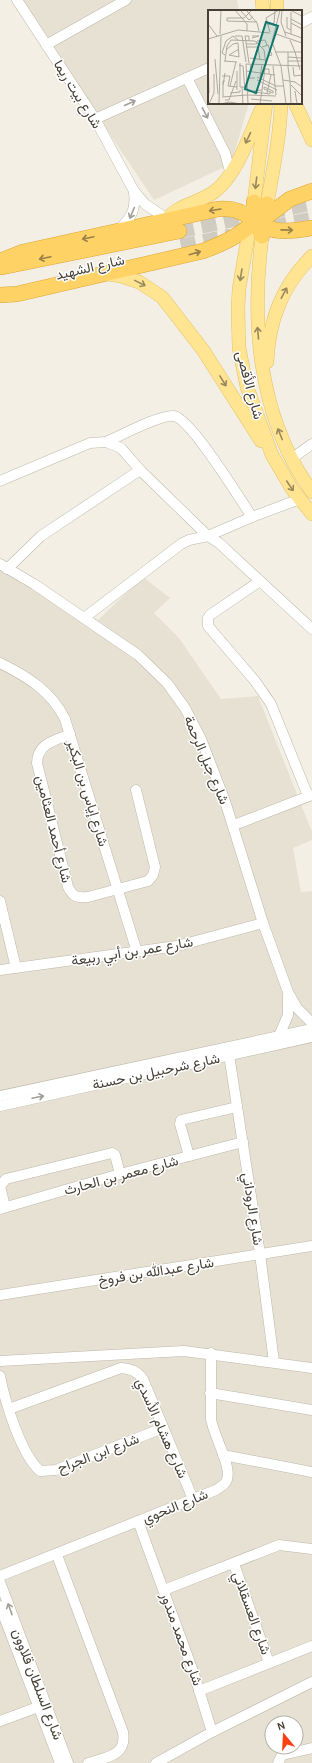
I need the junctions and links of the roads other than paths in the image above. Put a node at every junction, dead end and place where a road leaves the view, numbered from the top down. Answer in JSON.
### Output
{"nodes":[{"id":1,"x":17,"y":0,"type":"edge"},
{"id":2,"x":126,"y":0,"type":"edge"},
{"id":3,"x":262,"y":0,"type":"edge"},
{"id":4,"x":277,"y":0,"type":"edge"},
{"id":5,"x":263,"y":10,"type":"edge"},
{"id":6,"x":278,"y":10,"type":"edge"},
{"id":7,"x":312,"y":17,"type":"edge"},
{"id":8,"x":302,"y":22,"type":"edge"},
{"id":9,"x":46,"y":45,"type":"junction"},
{"id":10,"x":208,"y":68,"type":"edge"},
{"id":11,"x":187,"y":78,"type":"junction"},
{"id":12,"x":265,"y":104,"type":"edge"},
{"id":13,"x":265,"y":104,"type":"edge"},
{"id":14,"x":281,"y":104,"type":"edge"},
{"id":15,"x":296,"y":104,"type":"edge"},
{"id":16,"x":95,"y":118,"type":"junction"},
{"id":17,"x":308,"y":124,"type":"edge"},
{"id":18,"x":312,"y":140,"type":"edge"},
{"id":19,"x":231,"y":175,"type":"junction"},
{"id":20,"x":134,"y":191,"type":"junction"},
{"id":21,"x":312,"y":191,"type":"edge"},
{"id":22,"x":167,"y":219,"type":"junction"},
{"id":23,"x":258,"y":221,"type":"junction"},
{"id":24,"x":312,"y":228,"type":"edge"},
{"id":25,"x":118,"y":231,"type":"junction"},
{"id":26,"x":179,"y":231,"type":"tunnel mouth"},
{"id":27,"x":181,"y":246,"type":"tunnel mouth"},
{"id":28,"x":312,"y":256,"type":"edge"},
{"id":29,"x":0,"y":261,"type":"edge"},
{"id":30,"x":0,"y":268,"type":"edge"},
{"id":31,"x":102,"y":274,"type":"junction"},
{"id":32,"x":0,"y":288,"type":"edge"},
{"id":33,"x":0,"y":295,"type":"edge"},
{"id":34,"x":266,"y":386,"type":"junction"},
{"id":35,"x":106,"y":442,"type":"junction"},
{"id":36,"x":312,"y":444,"type":"edge"},
{"id":37,"x":272,"y":455,"type":"junction"},
{"id":38,"x":291,"y":458,"type":"junction"},
{"id":39,"x":140,"y":470,"type":"junction"},
{"id":40,"x":0,"y":481,"type":"edge"},
{"id":41,"x":312,"y":492,"type":"edge"},
{"id":42,"x":300,"y":499,"type":"junction"},
{"id":43,"x":312,"y":514,"type":"edge"},
{"id":44,"x":252,"y":517,"type":"junction"},
{"id":45,"x":208,"y":536,"type":"junction"},
{"id":46,"x":4,"y":566,"type":"edge"},
{"id":47,"x":260,"y":580,"type":"junction"},
{"id":48,"x":84,"y":618,"type":"junction"},
{"id":49,"x":312,"y":629,"type":"edge"},
{"id":50,"x":0,"y":663,"type":"edge"},
{"id":51,"x":70,"y":734,"type":"junction"},
{"id":52,"x":136,"y":790,"type":"dead end"},
{"id":53,"x":310,"y":796,"type":"edge"},
{"id":54,"x":234,"y":825,"type":"junction"},
{"id":55,"x":118,"y":890,"type":"junction"},
{"id":56,"x":0,"y":901,"type":"edge"},
{"id":57,"x":262,"y":923,"type":"junction"},
{"id":58,"x":137,"y":952,"type":"junction"},
{"id":59,"x":16,"y":968,"type":"junction"},
{"id":60,"x":0,"y":970,"type":"edge"},
{"id":61,"x":288,"y":992,"type":"junction"},
{"id":62,"x":312,"y":1023,"type":"edge"},
{"id":63,"x":312,"y":1029,"type":"edge"},
{"id":64,"x":279,"y":1036,"type":"junction"},
{"id":65,"x":312,"y":1037,"type":"edge"},
{"id":66,"x":229,"y":1055,"type":"junction"},
{"id":67,"x":0,"y":1096,"type":"edge"},
{"id":68,"x":0,"y":1106,"type":"edge"},
{"id":69,"x":238,"y":1107,"type":"junction"},
{"id":70,"x":243,"y":1142,"type":"junction"},
{"id":71,"x":189,"y":1156,"type":"junction"},
{"id":72,"x":120,"y":1174,"type":"junction"},
{"id":73,"x":2,"y":1208,"type":"edge"},
{"id":74,"x":312,"y":1246,"type":"edge"},
{"id":75,"x":260,"y":1254,"type":"junction"},
{"id":76,"x":0,"y":1295,"type":"edge"},
{"id":77,"x":211,"y":1353,"type":"junction"},
{"id":78,"x":0,"y":1361,"type":"edge"},
{"id":79,"x":274,"y":1362,"type":"junction"},
{"id":80,"x":312,"y":1368,"type":"edge"},
{"id":81,"x":0,"y":1376,"type":"edge"},
{"id":82,"x":210,"y":1393,"type":"junction"},
{"id":83,"x":9,"y":1409,"type":"junction"},
{"id":84,"x":312,"y":1410,"type":"edge"},
{"id":85,"x":163,"y":1428,"type":"junction"},
{"id":86,"x":223,"y":1455,"type":"junction"},
{"id":87,"x":312,"y":1472,"type":"edge"},
{"id":88,"x":193,"y":1499,"type":"junction"},
{"id":89,"x":138,"y":1521,"type":"junction"},
{"id":90,"x":312,"y":1550,"type":"edge"},
{"id":91,"x":56,"y":1555,"type":"junction"},
{"id":92,"x":234,"y":1564,"type":"junction"},
{"id":93,"x":0,"y":1576,"type":"edge"},
{"id":94,"x":0,"y":1582,"type":"edge"},
{"id":95,"x":164,"y":1590,"type":"junction"},
{"id":96,"x":0,"y":1606,"type":"edge"},
{"id":97,"x":312,"y":1646,"type":"edge"},
{"id":98,"x":269,"y":1663,"type":"junction"},
{"id":99,"x":312,"y":1682,"type":"edge"},
{"id":100,"x":200,"y":1691,"type":"junction"},
{"id":101,"x":38,"y":1707,"type":"junction"},
{"id":102,"x":0,"y":1721,"type":"edge"},
{"id":103,"x":212,"y":1732,"type":"junction"},
{"id":104,"x":312,"y":1748,"type":"edge"},
{"id":105,"x":162,"y":1761,"type":"edge"},
{"id":106,"x":60,"y":1763,"type":"edge"},
{"id":107,"x":68,"y":1763,"type":"edge"},
{"id":108,"x":88,"y":1763,"type":"edge"},
{"id":109,"x":278,"y":1763,"type":"edge"}],
"edges":[{"from":1,"to":9,"type":"street","name":"شارع بيت ريما"},
{"from":2,"to":9,"type":"street"},
{"from":3,"to":5,"type":"main road"},
{"from":4,"to":6,"type":"main road"},
{"from":7,"to":8,"type":"street"},
{"from":9,"to":16,"type":"street","name":"شارع بيت ريما"},
{"from":10,"to":11,"type":"street"},
{"from":16,"to":11,"type":"street","one_way":true},
{"from":11,"to":19,"type":"street","one_way":true},
{"from":12,"to":19,"type":"main road","one_way":true},
{"from":13,"to":23,"type":"main road","one_way":true},
{"from":14,"to":23,"type":"main road"},
{"from":15,"to":17,"type":"main road"},
{"from":16,"to":20,"type":"street","name":"شارع بيت ريما"},
{"from":17,"to":18,"type":"main road"},
{"from":19,"to":22,"type":"main road"},
{"from":20,"to":22,"type":"street","name":"شارع بيت ريما"},
{"from":20,"to":25,"type":"street","one_way":true},
{"from":21,"to":23,"type":"highway"},
{"from":23,"to":22,"type":"highway","one_way":true},
{"from":22,"to":25,"type":"highway"},
{"from":23,"to":24,"type":"highway","one_way":true},
{"from":31,"to":23,"type":"highway","one_way":true},
{"from":34,"to":23,"type":"main road","name":"شارع الأقصى","one_way":true},
{"from":23,"to":37,"type":"main road","name":"شارع الأقصى","one_way":true},
{"from":25,"to":29,"type":"highway","one_way":true},
{"from":26,"to":30,"type":"highway","name":"شارع الشهيد","one_way":true},
{"from":27,"to":32,"type":"highway","name":"شارع الشهيد"},
{"from":34,"to":28,"type":"main road","one_way":true},
{"from":31,"to":33,"type":"highway"},
{"from":31,"to":37,"type":"main road","one_way":true},
{"from":38,"to":34,"type":"main road","name":"شارع الأقصى","one_way":true},
{"from":35,"to":39,"type":"street"},
{"from":35,"to":40,"type":"street"},
{"from":35,"to":44,"type":"street"},
{"from":36,"to":38,"type":"street"},
{"from":37,"to":42,"type":"main road","name":"شارع الأقصى","one_way":true},
{"from":38,"to":41,"type":"main road","name":"شارع الأقصى"},
{"from":39,"to":45,"type":"street"},
{"from":39,"to":46,"type":"street"},
{"from":42,"to":43,"type":"main road","name":"شارع الأقصى"},
{"from":42,"to":44,"type":"street"},
{"from":44,"to":45,"type":"street"},
{"from":45,"to":47,"type":"street"},
{"from":45,"to":48,"type":"street"},
{"from":46,"to":48,"type":"street","name":"شارع جبل الرحمة"},
{"from":47,"to":49,"type":"street"},
{"from":47,"to":53,"type":"street"},
{"from":48,"to":54,"type":"street","name":"شارع جبل الرحمة"},
{"from":50,"to":51,"type":"street","name":"شارع إياس بن البكير"},
{"from":51,"to":55,"type":"street","name":"شارع إياس بن البكير"},
{"from":51,"to":55,"type":"street","name":"شارع أحمد العثامين"},
{"from":52,"to":55,"type":"street"},
{"from":53,"to":54,"type":"street"},
{"from":54,"to":57,"type":"street","name":"شارع جبل الرحمة"},
{"from":55,"to":58,"type":"street","name":"شارع إياس بن البكير"},
{"from":56,"to":59,"type":"street"},
{"from":57,"to":58,"type":"street","name":"شارع عمر بن أبي ربيعة"},
{"from":57,"to":61,"type":"street","name":"شارع جبل الرحمة"},
{"from":58,"to":59,"type":"street","name":"شارع عمر بن أبي ربيعة"},
{"from":59,"to":60,"type":"street","name":"شارع عمر بن أبي ربيعة"},
{"from":61,"to":62,"type":"street","name":"شارع جبل الرحمة"},
{"from":61,"to":64,"type":"street","name":"شارع جبل الرحمة"},
{"from":63,"to":64,"type":"street","name":"شارع شرحبيل بن حسنة"},
{"from":64,"to":67,"type":"street","name":"شارع شرحبيل بن حسنة"},
{"from":65,"to":66,"type":"street","name":"شارع شرحبيل بن حسنة"},
{"from":68,"to":66,"type":"street","name":"شارع شرحبيل بن حسنة","one_way":true},
{"from":66,"to":69,"type":"street","name":"شارع الروداني"},
{"from":69,"to":70,"type":"street","name":"شارع الروداني"},
{"from":69,"to":71,"type":"street"},
{"from":70,"to":71,"type":"street","name":"شارع معمر بن الحارث"},
{"from":70,"to":75,"type":"street","name":"شارع الروداني"},
{"from":71,"to":72,"type":"street","name":"شارع معمر بن الحارث"},
{"from":72,"to":73,"type":"street","name":"شارع معمر بن الحارث"},
{"from":72,"to":73,"type":"street"},
{"from":74,"to":75,"type":"street","name":"شارع عبدالله بن فروخ"},
{"from":75,"to":76,"type":"street","name":"شارع عبدالله بن فروخ"},
{"from":75,"to":79,"type":"street","name":"شارع الروداني"},
{"from":77,"to":78,"type":"street"},
{"from":77,"to":79,"type":"street"},
{"from":77,"to":82,"type":"street","name":"شارع النحوي"},
{"from":79,"to":80,"type":"street"},
{"from":81,"to":83,"type":"street","name":"شارع ابن الجراح"},
{"from":82,"to":84,"type":"street"},
{"from":82,"to":86,"type":"street","name":"شارع النحوي"},
{"from":83,"to":85,"type":"street","name":"شارع هشام الأسدي"},
{"from":83,"to":85,"type":"street","name":"شارع ابن الجراح"},
{"from":85,"to":88,"type":"street","name":"شارع هشام الأسدي"},
{"from":86,"to":87,"type":"street"},
{"from":86,"to":88,"type":"street","name":"شارع النحوي"},
{"from":88,"to":89,"type":"street","name":"شارع النحوي"},
{"from":89,"to":91,"type":"street","name":"شارع النحوي"},
{"from":89,"to":95,"type":"street","name":"شارع محمد مندور"},
{"from":90,"to":92,"type":"street"},
{"from":91,"to":93,"type":"street","name":"شارع النحوي"},
{"from":91,"to":108,"type":"street"},
{"from":92,"to":95,"type":"street"},
{"from":92,"to":98,"type":"street","name":"شارع العسقلاني"},
{"from":107,"to":94,"type":"street","name":"شارع السلطان قلاوون","one_way":true},
{"from":95,"to":100,"type":"street","name":"شارع محمد مندور"},
{"from":96,"to":101,"type":"street","name":"شارع السلطان قلاوون"},
{"from":97,"to":98,"type":"street","name":"شارع محمد مندور"},
{"from":98,"to":100,"type":"street","name":"شارع محمد مندور"},
{"from":99,"to":103,"type":"street"},
{"from":100,"to":103,"type":"street"},
{"from":101,"to":102,"type":"street"},
{"from":101,"to":106,"type":"street","name":"شارع السلطان قلاوون"},
{"from":103,"to":105,"type":"street"},
{"from":104,"to":109,"type":"street"}]}
